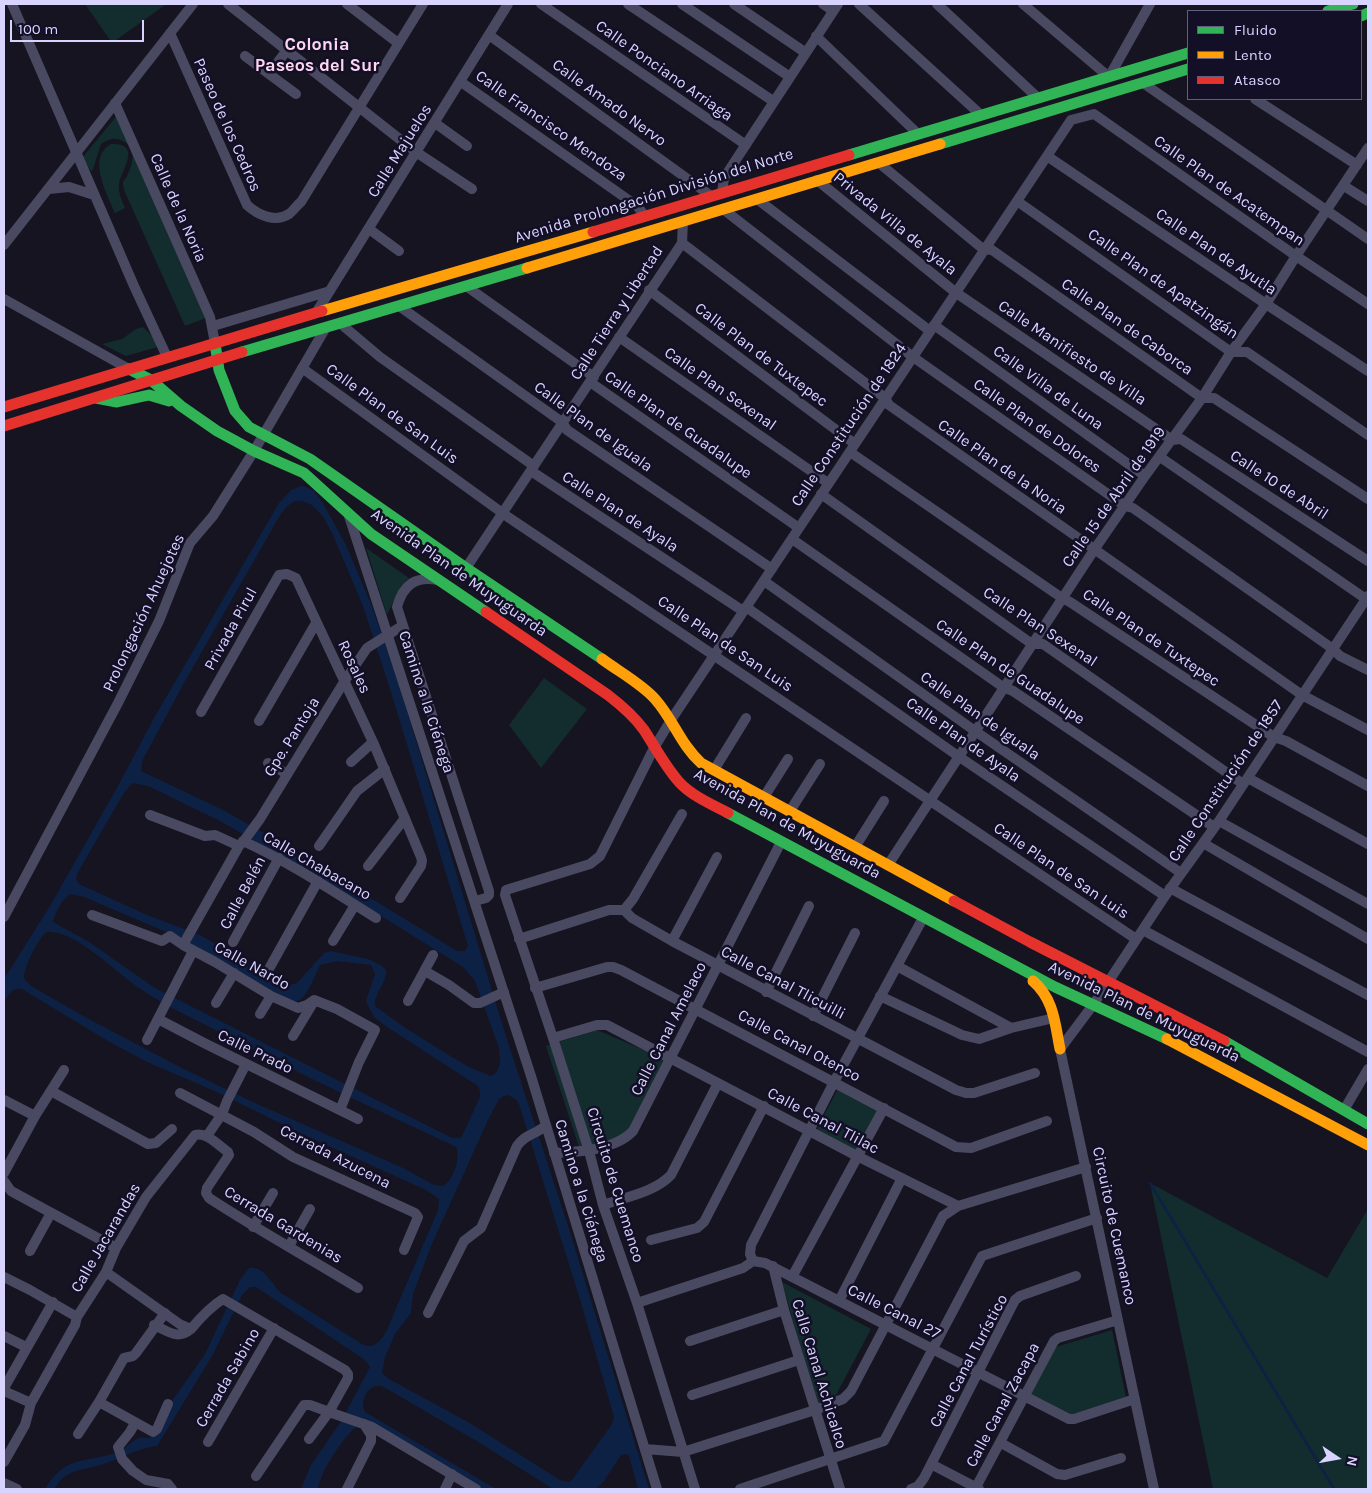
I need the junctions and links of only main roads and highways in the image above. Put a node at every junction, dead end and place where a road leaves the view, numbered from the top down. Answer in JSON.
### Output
{"nodes":[{"id":1,"x":1354,"y":4,"type":"edge"},
{"id":2,"x":1332,"y":10,"type":"edge"},
{"id":3,"x":1187,"y":53,"type":"edge"},
{"id":4,"x":1187,"y":69,"type":"edge"},
{"id":5,"x":214,"y":343,"type":"junction"},
{"id":6,"x":217,"y":359,"type":"junction"},
{"id":7,"x":129,"y":369,"type":"junction"},
{"id":8,"x":151,"y":380,"type":"junction"},
{"id":9,"x":96,"y":398,"type":"junction"},
{"id":10,"x":181,"y":406,"type":"junction"},
{"id":11,"x":4,"y":407,"type":"edge"},
{"id":12,"x":4,"y":426,"type":"edge"},
{"id":13,"x":1006,"y":961,"type":"junction"},
{"id":14,"x":1060,"y":1049,"type":"road end"},
{"id":15,"x":1368,"y":1124,"type":"edge"},
{"id":16,"x":1368,"y":1145,"type":"edge"}],
"edges":[{"from":1,"to":2,"type":"main road"},
{"from":3,"to":5,"type":"main road","name":"Avenida Prolongación División del Norte"},
{"from":4,"to":6,"type":"main road","name":"Avenida Prolongación División del Norte"},
{"from":5,"to":6,"type":"main road","name":"Avenida Plan de Muyuguarda"},
{"from":5,"to":7,"type":"main road","name":"Avenida Prolongación División del Norte"},
{"from":6,"to":8,"type":"main road","name":"Avenida Prolongación División del Norte"},
{"from":6,"to":15,"type":"main road","name":"Avenida Plan de Muyuguarda"},
{"from":7,"to":8,"type":"main road","name":"Avenida Plan de Muyuguarda"},
{"from":7,"to":11,"type":"main road","name":"Avenida Prolongación División del Norte"},
{"from":8,"to":9,"type":"main road","name":"Avenida Prolongación División del Norte"},
{"from":8,"to":10,"type":"main road","name":"Avenida Plan de Muyuguarda"},
{"from":9,"to":10,"type":"main road"},
{"from":9,"to":12,"type":"main road","name":"Avenida Prolongación División del Norte"},
{"from":10,"to":13,"type":"main road","name":"Avenida Plan de Muyuguarda"},
{"from":13,"to":14,"type":"main road"},
{"from":13,"to":16,"type":"main road","name":"Avenida Plan de Muyuguarda"}]}
